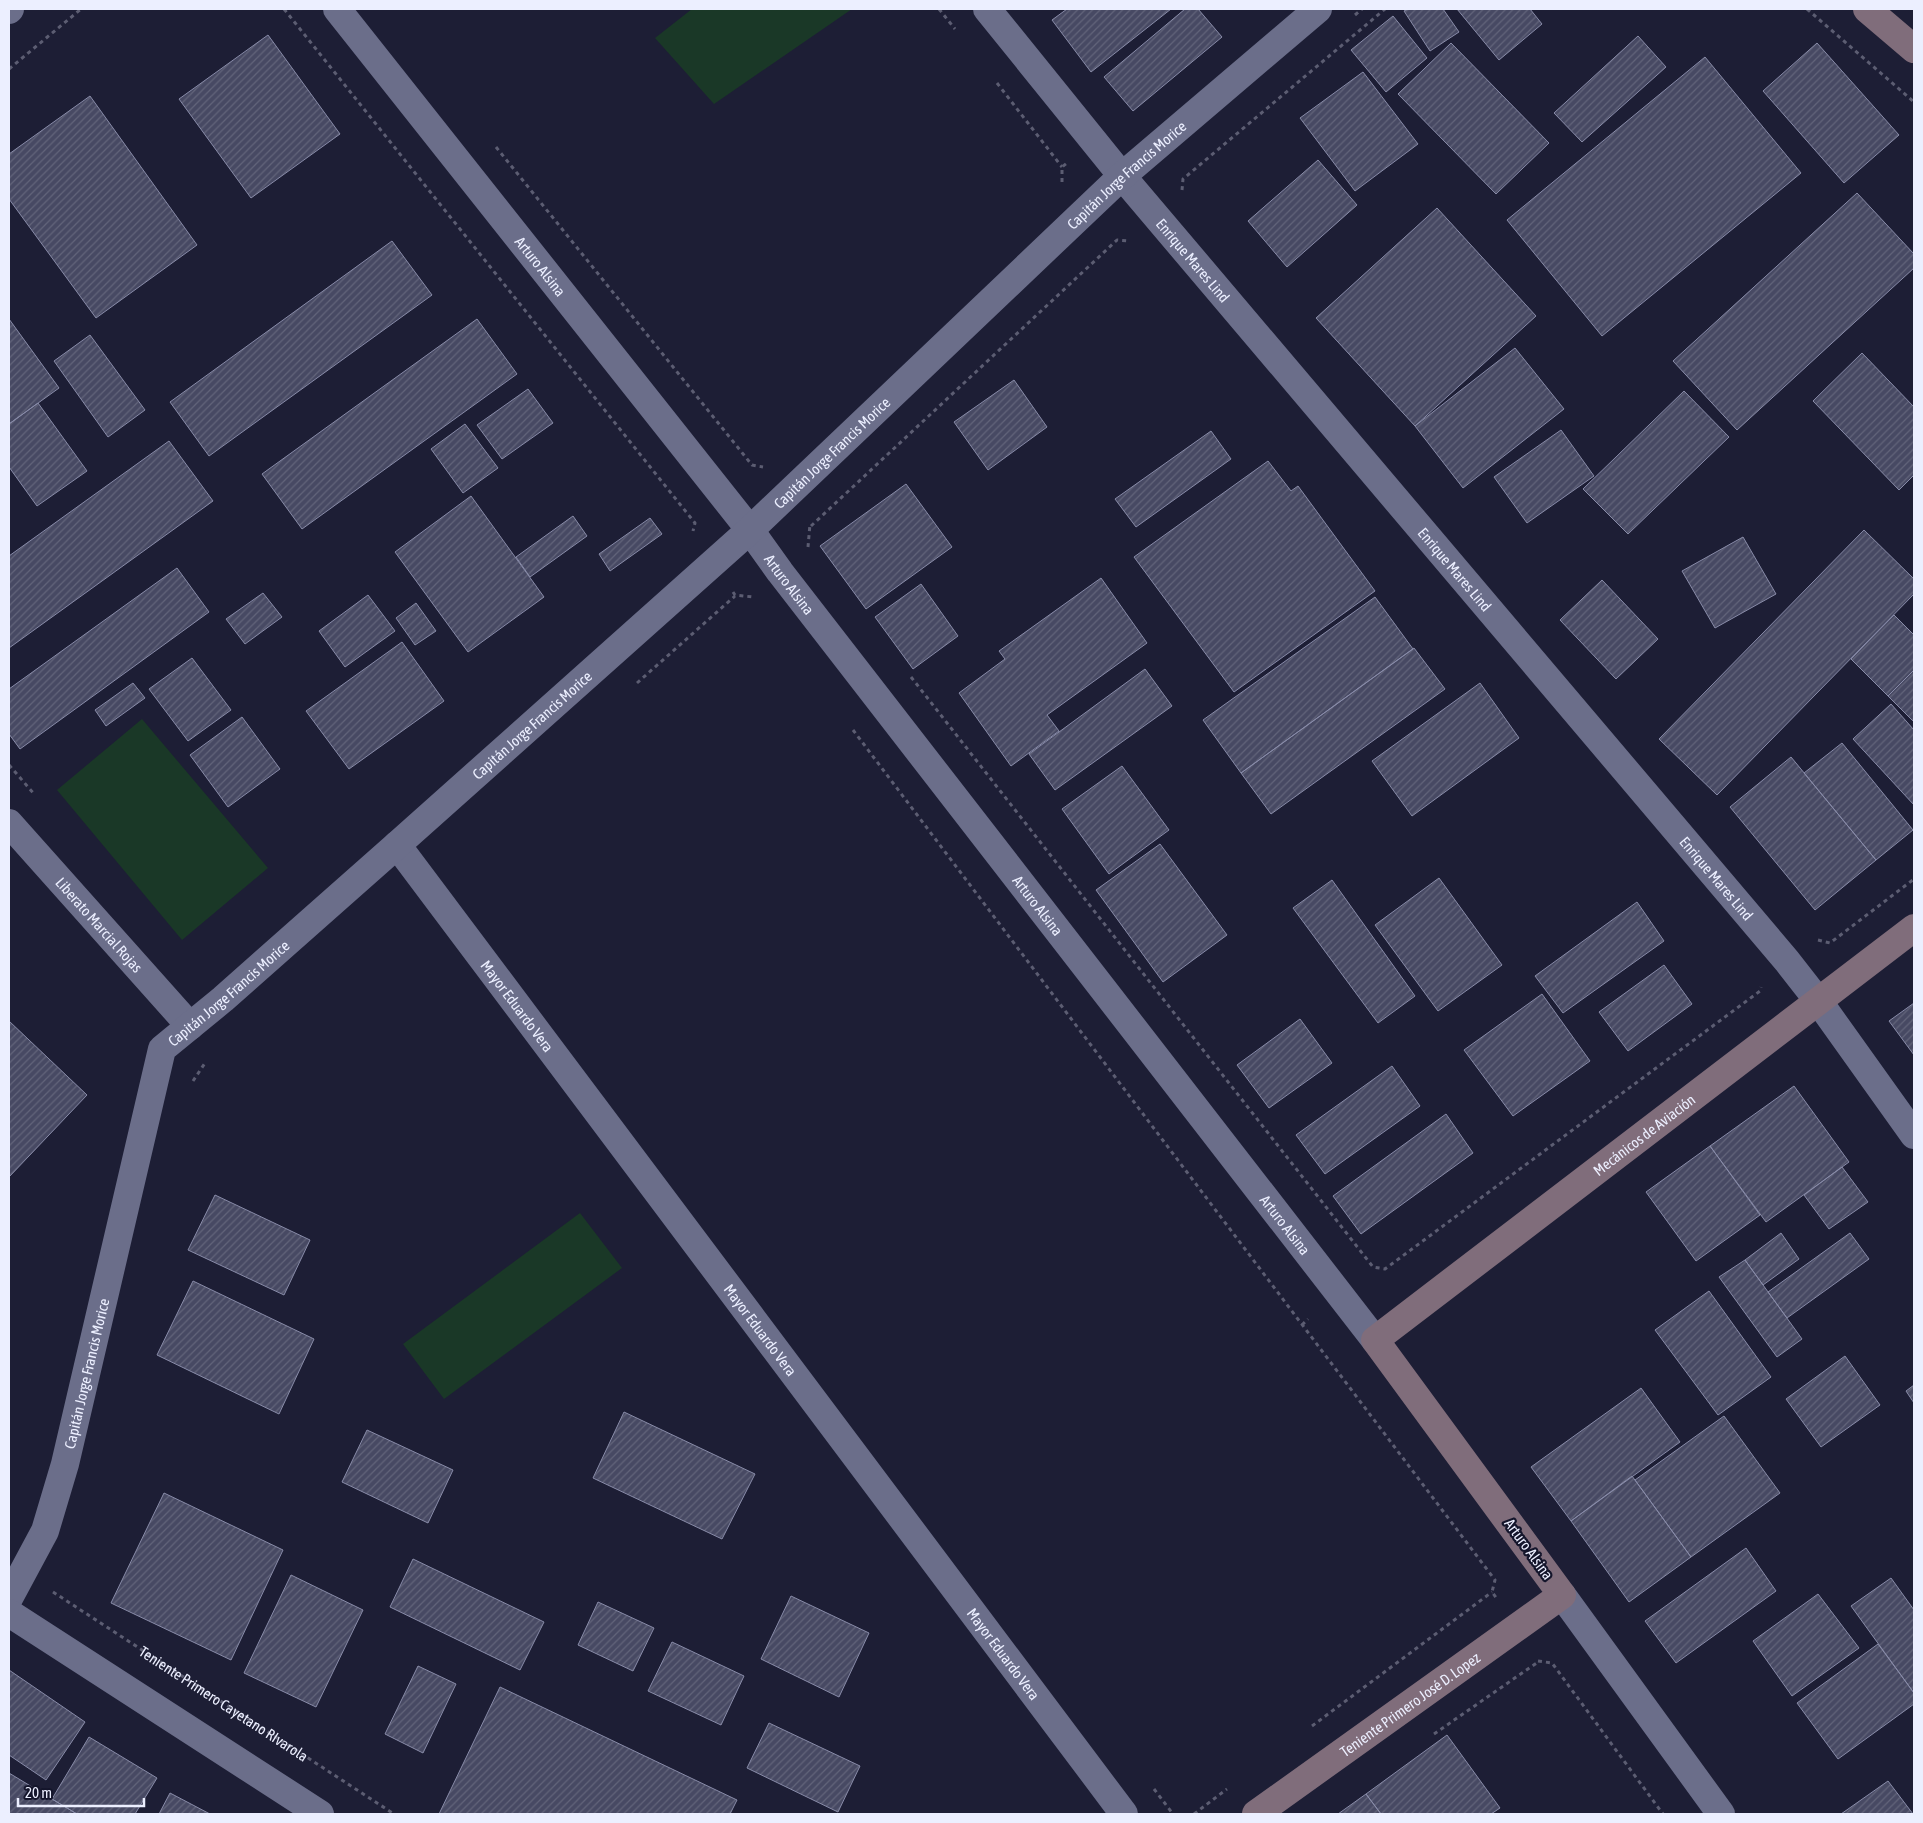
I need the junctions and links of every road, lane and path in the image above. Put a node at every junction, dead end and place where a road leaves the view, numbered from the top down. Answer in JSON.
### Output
{"nodes":[{"id":1,"x":81,"y":9,"type":"edge"},
{"id":2,"x":284,"y":9,"type":"edge"},
{"id":3,"x":337,"y":9,"type":"edge"},
{"id":4,"x":939,"y":9,"type":"edge"},
{"id":5,"x":987,"y":9,"type":"edge"},
{"id":6,"x":1318,"y":9,"type":"edge"},
{"id":7,"x":1384,"y":9,"type":"edge"},
{"id":8,"x":1807,"y":9,"type":"edge"},
{"id":9,"x":1867,"y":9,"type":"edge"},
{"id":10,"x":957,"y":31,"type":"dead end"},
{"id":11,"x":1914,"y":49,"type":"edge"},
{"id":12,"x":9,"y":70,"type":"edge"},
{"id":13,"x":992,"y":77,"type":"dead end"},
{"id":14,"x":1914,"y":102,"type":"edge"},
{"id":15,"x":490,"y":140,"type":"dead end"},
{"id":16,"x":1062,"y":167,"type":"dead end"},
{"id":17,"x":1122,"y":176,"type":"junction"},
{"id":18,"x":1180,"y":198,"type":"dead end"},
{"id":19,"x":1137,"y":236,"type":"dead end"},
{"id":20,"x":768,"y":474,"type":"dead end"},
{"id":21,"x":804,"y":518,"type":"dead end"},
{"id":22,"x":811,"y":526,"type":"junction"},
{"id":23,"x":750,"y":530,"type":"junction"},
{"id":24,"x":692,"y":537,"type":"dead end"},
{"id":25,"x":813,"y":553,"type":"dead end"},
{"id":26,"x":731,"y":589,"type":"dead end"},
{"id":27,"x":759,"y":605,"type":"dead end"},
{"id":28,"x":906,"y":670,"type":"dead end"},
{"id":29,"x":849,"y":724,"type":"dead end"},
{"id":30,"x":9,"y":823,"type":"edge"},
{"id":31,"x":397,"y":845,"type":"junction"},
{"id":32,"x":1914,"y":879,"type":"edge"},
{"id":33,"x":1914,"y":928,"type":"edge"},
{"id":34,"x":1814,"y":940,"type":"dead end"},
{"id":35,"x":1762,"y":981,"type":"dead end"},
{"id":36,"x":1819,"y":1002,"type":"junction"},
{"id":37,"x":190,"y":1026,"type":"junction"},
{"id":38,"x":211,"y":1058,"type":"dead end"},
{"id":39,"x":192,"y":1083,"type":"dead end"},
{"id":40,"x":1914,"y":1135,"type":"edge"},
{"id":41,"x":1308,"y":1318,"type":"dead end"},
{"id":42,"x":1302,"y":1325,"type":"junction"},
{"id":43,"x":1375,"y":1340,"type":"junction"},
{"id":44,"x":52,"y":1585,"type":"dead end"},
{"id":45,"x":1492,"y":1592,"type":"junction"},
{"id":46,"x":1562,"y":1595,"type":"junction"},
{"id":47,"x":9,"y":1598,"type":"edge"},
{"id":48,"x":1497,"y":1600,"type":"dead end"},
{"id":49,"x":9,"y":1613,"type":"edge"},
{"id":50,"x":1532,"y":1654,"type":"dead end"},
{"id":51,"x":1311,"y":1727,"type":"dead end"},
{"id":52,"x":1233,"y":1785,"type":"dead end"},
{"id":53,"x":320,"y":1814,"type":"edge"},
{"id":54,"x":394,"y":1814,"type":"edge"},
{"id":55,"x":1124,"y":1814,"type":"edge"},
{"id":56,"x":1194,"y":1814,"type":"edge"},
{"id":57,"x":1256,"y":1814,"type":"edge"},
{"id":58,"x":1663,"y":1814,"type":"edge"},
{"id":59,"x":1721,"y":1814,"type":"edge"}],
"edges":[{"from":1,"to":12,"type":"path"},
{"from":2,"to":24,"type":"path"},
{"from":3,"to":23,"type":"street","name":"Arturo Alsina"},
{"from":4,"to":10,"type":"path"},
{"from":5,"to":17,"type":"street","name":"Enrique Mares Lind"},
{"from":6,"to":17,"type":"street","name":"Capitán Jorge Francis Morice"},
{"from":7,"to":18,"type":"path"},
{"from":8,"to":14,"type":"path"},
{"from":9,"to":11,"type":"street"},
{"from":13,"to":16,"type":"path"},
{"from":15,"to":20,"type":"path"},
{"from":17,"to":23,"type":"street","name":"Capitán Jorge Francis Morice"},
{"from":17,"to":36,"type":"street","name":"Enrique Mares Lind"},
{"from":19,"to":22,"type":"path"},
{"from":21,"to":22,"type":"path"},
{"from":22,"to":25,"type":"path"},
{"from":23,"to":31,"type":"street","name":"Capitán Jorge Francis Morice"},
{"from":23,"to":43,"type":"street","name":"Arturo Alsina"},
{"from":26,"to":27,"type":"path"},
{"from":28,"to":35,"type":"path"},
{"from":29,"to":42,"type":"path"},
{"from":30,"to":37,"type":"street","name":"Liberato Marcial Rojas"},
{"from":31,"to":37,"type":"street","name":"Capitán Jorge Francis Morice"},
{"from":31,"to":55,"type":"street","name":"Mayor Eduardo Vera"},
{"from":32,"to":34,"type":"path"},
{"from":33,"to":36,"type":"street","name":"Mecánicos de Aviación"},
{"from":36,"to":40,"type":"street","name":"Enrique Mares Lind"},
{"from":36,"to":43,"type":"street","name":"Mecánicos de Aviación"},
{"from":37,"to":47,"type":"street","name":"Capitán Jorge Francis Morice"},
{"from":38,"to":39,"type":"path"},
{"from":41,"to":42,"type":"path"},
{"from":42,"to":45,"type":"path"},
{"from":43,"to":46,"type":"street","name":"Arturo Alsina"},
{"from":44,"to":54,"type":"path","name":"Teniente Primero Cayetano RIvarola"},
{"from":45,"to":48,"type":"path"},
{"from":45,"to":51,"type":"path"},
{"from":46,"to":57,"type":"street","name":"Teniente Primero José D. Lopez"},
{"from":46,"to":59,"type":"street","name":"Arturo Alsina"},
{"from":49,"to":53,"type":"street"},
{"from":50,"to":58,"type":"path"},
{"from":52,"to":56,"type":"path"}]}
